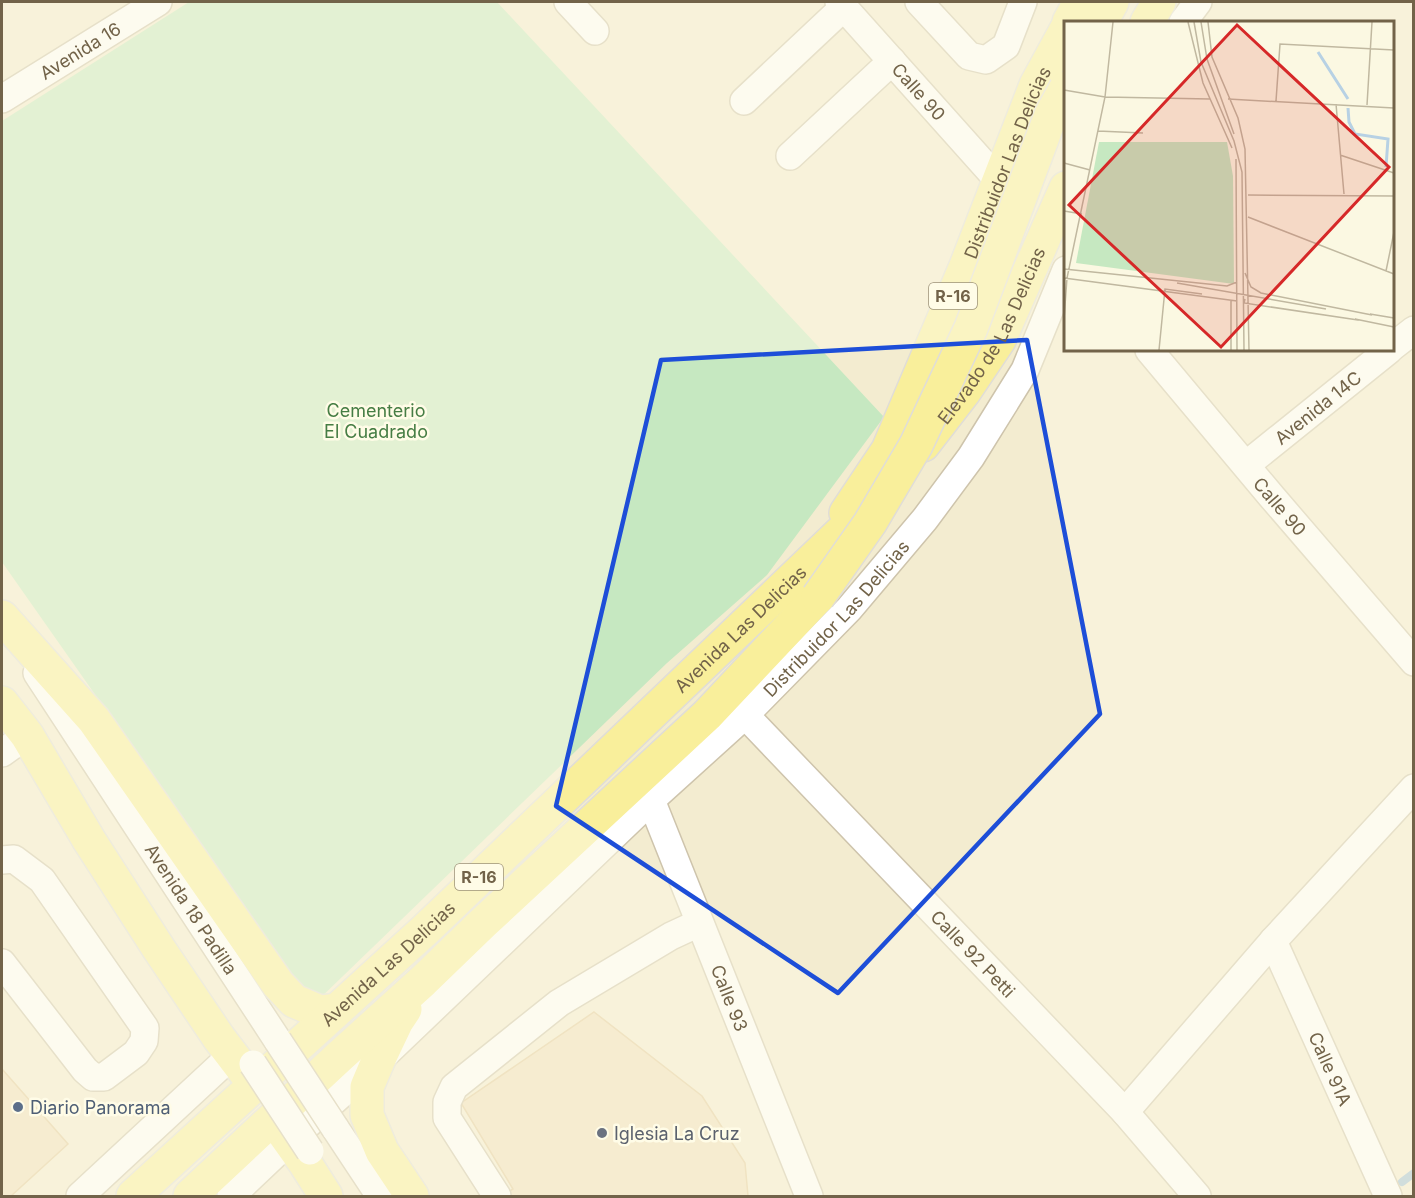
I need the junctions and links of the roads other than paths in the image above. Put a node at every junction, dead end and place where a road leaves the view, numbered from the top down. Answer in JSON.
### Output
{"nodes":[{"id":1,"x":158,"y":2,"type":"edge"},
{"id":2,"x":568,"y":2,"type":"edge"},
{"id":3,"x":919,"y":2,"type":"edge"},
{"id":4,"x":1023,"y":2,"type":"edge"},
{"id":5,"x":1080,"y":2,"type":"edge"},
{"id":6,"x":1112,"y":2,"type":"edge"},
{"id":7,"x":1159,"y":2,"type":"edge"},
{"id":8,"x":1198,"y":2,"type":"edge"},
{"id":9,"x":841,"y":4,"type":"edge"},
{"id":10,"x":1070,"y":21,"type":"edge"},
{"id":11,"x":1102,"y":21,"type":"edge"},
{"id":12,"x":1148,"y":21,"type":"edge"},
{"id":13,"x":1184,"y":21,"type":"edge"},
{"id":14,"x":595,"y":31,"type":"dead end"},
{"id":15,"x":1064,"y":32,"type":"edge"},
{"id":16,"x":892,"y":61,"type":"junction"},
{"id":17,"x":5,"y":89,"type":"edge"},
{"id":18,"x":1064,"y":90,"type":"edge"},
{"id":19,"x":744,"y":100,"type":"dead end"},
{"id":20,"x":790,"y":156,"type":"dead end"},
{"id":21,"x":999,"y":182,"type":"junction"},
{"id":22,"x":1064,"y":190,"type":"edge"},
{"id":23,"x":1064,"y":273,"type":"edge"},
{"id":24,"x":1413,"y":330,"type":"edge"},
{"id":25,"x":1394,"y":346,"type":"edge"},
{"id":26,"x":1150,"y":351,"type":"edge"},
{"id":27,"x":1387,"y":351,"type":"edge"},
{"id":28,"x":1246,"y":465,"type":"junction"},
{"id":29,"x":821,"y":552,"type":"junction"},
{"id":30,"x":818,"y":597,"type":"joint"},
{"id":31,"x":3,"y":619,"type":"edge"},
{"id":32,"x":1413,"y":662,"type":"edge"},
{"id":33,"x":2,"y":703,"type":"edge"},
{"id":34,"x":745,"y":716,"type":"junction"},
{"id":35,"x":14,"y":744,"type":"edge"},
{"id":36,"x":1413,"y":788,"type":"edge"},
{"id":37,"x":651,"y":800,"type":"junction"},
{"id":38,"x":2,"y":860,"type":"edge"},
{"id":39,"x":699,"y":923,"type":"junction"},
{"id":40,"x":1273,"y":941,"type":"junction"},
{"id":41,"x":2,"y":963,"type":"edge"},
{"id":42,"x":423,"y":981,"type":"junction"},
{"id":43,"x":336,"y":1010,"type":"junction"},
{"id":44,"x":232,"y":1055,"type":"junction"},
{"id":45,"x":378,"y":1061,"type":"junction"},
{"id":46,"x":255,"y":1085,"type":"junction"},
{"id":47,"x":1125,"y":1112,"type":"junction"},
{"id":48,"x":281,"y":1130,"type":"junction"},
{"id":49,"x":80,"y":1197,"type":"edge"},
{"id":50,"x":133,"y":1197,"type":"edge"},
{"id":51,"x":190,"y":1197,"type":"edge"},
{"id":52,"x":231,"y":1197,"type":"edge"},
{"id":53,"x":326,"y":1197,"type":"edge"},
{"id":54,"x":340,"y":1197,"type":"edge"},
{"id":55,"x":380,"y":1197,"type":"edge"},
{"id":56,"x":412,"y":1197,"type":"edge"},
{"id":57,"x":497,"y":1197,"type":"edge"},
{"id":58,"x":809,"y":1197,"type":"edge"},
{"id":59,"x":1197,"y":1197,"type":"edge"},
{"id":60,"x":1388,"y":1197,"type":"edge"}],
"edges":[{"from":1,"to":17,"type":"street","name":"Avenida 16"},
{"from":2,"to":14,"type":"street"},
{"from":3,"to":4,"type":"street"},
{"from":5,"to":10,"type":"main road"},
{"from":6,"to":11,"type":"main road"},
{"from":7,"to":12,"type":"main road"},
{"from":8,"to":13,"type":"street"},
{"from":9,"to":16,"type":"street","name":"Calle 90"},
{"from":9,"to":19,"type":"street"},
{"from":15,"to":21,"type":"main road","name":"Distribuidor Las Delicias","number":"R-16"},
{"from":16,"to":20,"type":"street"},
{"from":16,"to":21,"type":"street","name":"Calle 90"},
{"from":18,"to":30,"type":"main road","name":"Elevado de Las Delicias","number":"R-16","bridge":true},
{"from":21,"to":29,"type":"main road","name":"Distribuidor Las Delicias","number":"R-16"},
{"from":22,"to":29,"type":"main road","name":"Elevado de Las Delicias","number":"R-16"},
{"from":23,"to":34,"type":"street","name":"Distribuidor Las Delicias"},
{"from":24,"to":25,"type":"street","name":"Avenida 14C"},
{"from":26,"to":28,"type":"street","name":"Calle 90"},
{"from":27,"to":28,"type":"street","name":"Avenida 14C"},
{"from":28,"to":32,"type":"street","name":"Calle 90"},
{"from":29,"to":43,"type":"main road","name":"Avenida Las Delicias","number":"R-16"},
{"from":30,"to":42,"type":"main road","name":"Avenida Las Delicias","number":"R-16"},
{"from":31,"to":43,"type":"main road"},
{"from":31,"to":55,"type":"street","name":"Avenida 18 Padilla","bridge":true},
{"from":33,"to":35,"type":"main road"},
{"from":34,"to":37,"type":"street"},
{"from":34,"to":47,"type":"street","name":"Calle 92 Petti"},
{"from":35,"to":44,"type":"main road"},
{"from":35,"to":54,"type":"street","name":"Avenida 18 Padilla","bridge":true},
{"from":36,"to":40,"type":"street"},
{"from":37,"to":39,"type":"street","name":"Calle 93"},
{"from":37,"to":45,"type":"street"},
{"from":38,"to":41,"type":"street"},
{"from":39,"to":57,"type":"street"},
{"from":39,"to":58,"type":"street","name":"Calle 93"},
{"from":40,"to":47,"type":"street"},
{"from":40,"to":60,"type":"street","name":"Calle 91A"},
{"from":42,"to":45,"type":"main road"},
{"from":42,"to":48,"type":"main road","name":"Avenida Las Delicias","number":"R-16"},
{"from":43,"to":46,"type":"main road","name":"Avenida Las Delicias","number":"R-16"},
{"from":44,"to":46,"type":"main road"},
{"from":44,"to":49,"type":"street"},
{"from":45,"to":48,"type":"main road"},
{"from":45,"to":56,"type":"main road"},
{"from":46,"to":50,"type":"main road","name":"Avenida Las Delicias","number":"R-16"},
{"from":47,"to":59,"type":"street","name":"Calle 92 Petti"},
{"from":48,"to":51,"type":"main road","name":"Avenida Las Delicias","number":"R-16"},
{"from":48,"to":52,"type":"street","name":"Avenida Las Delicias","number":"R-16"},
{"from":48,"to":53,"type":"main road"}]}
